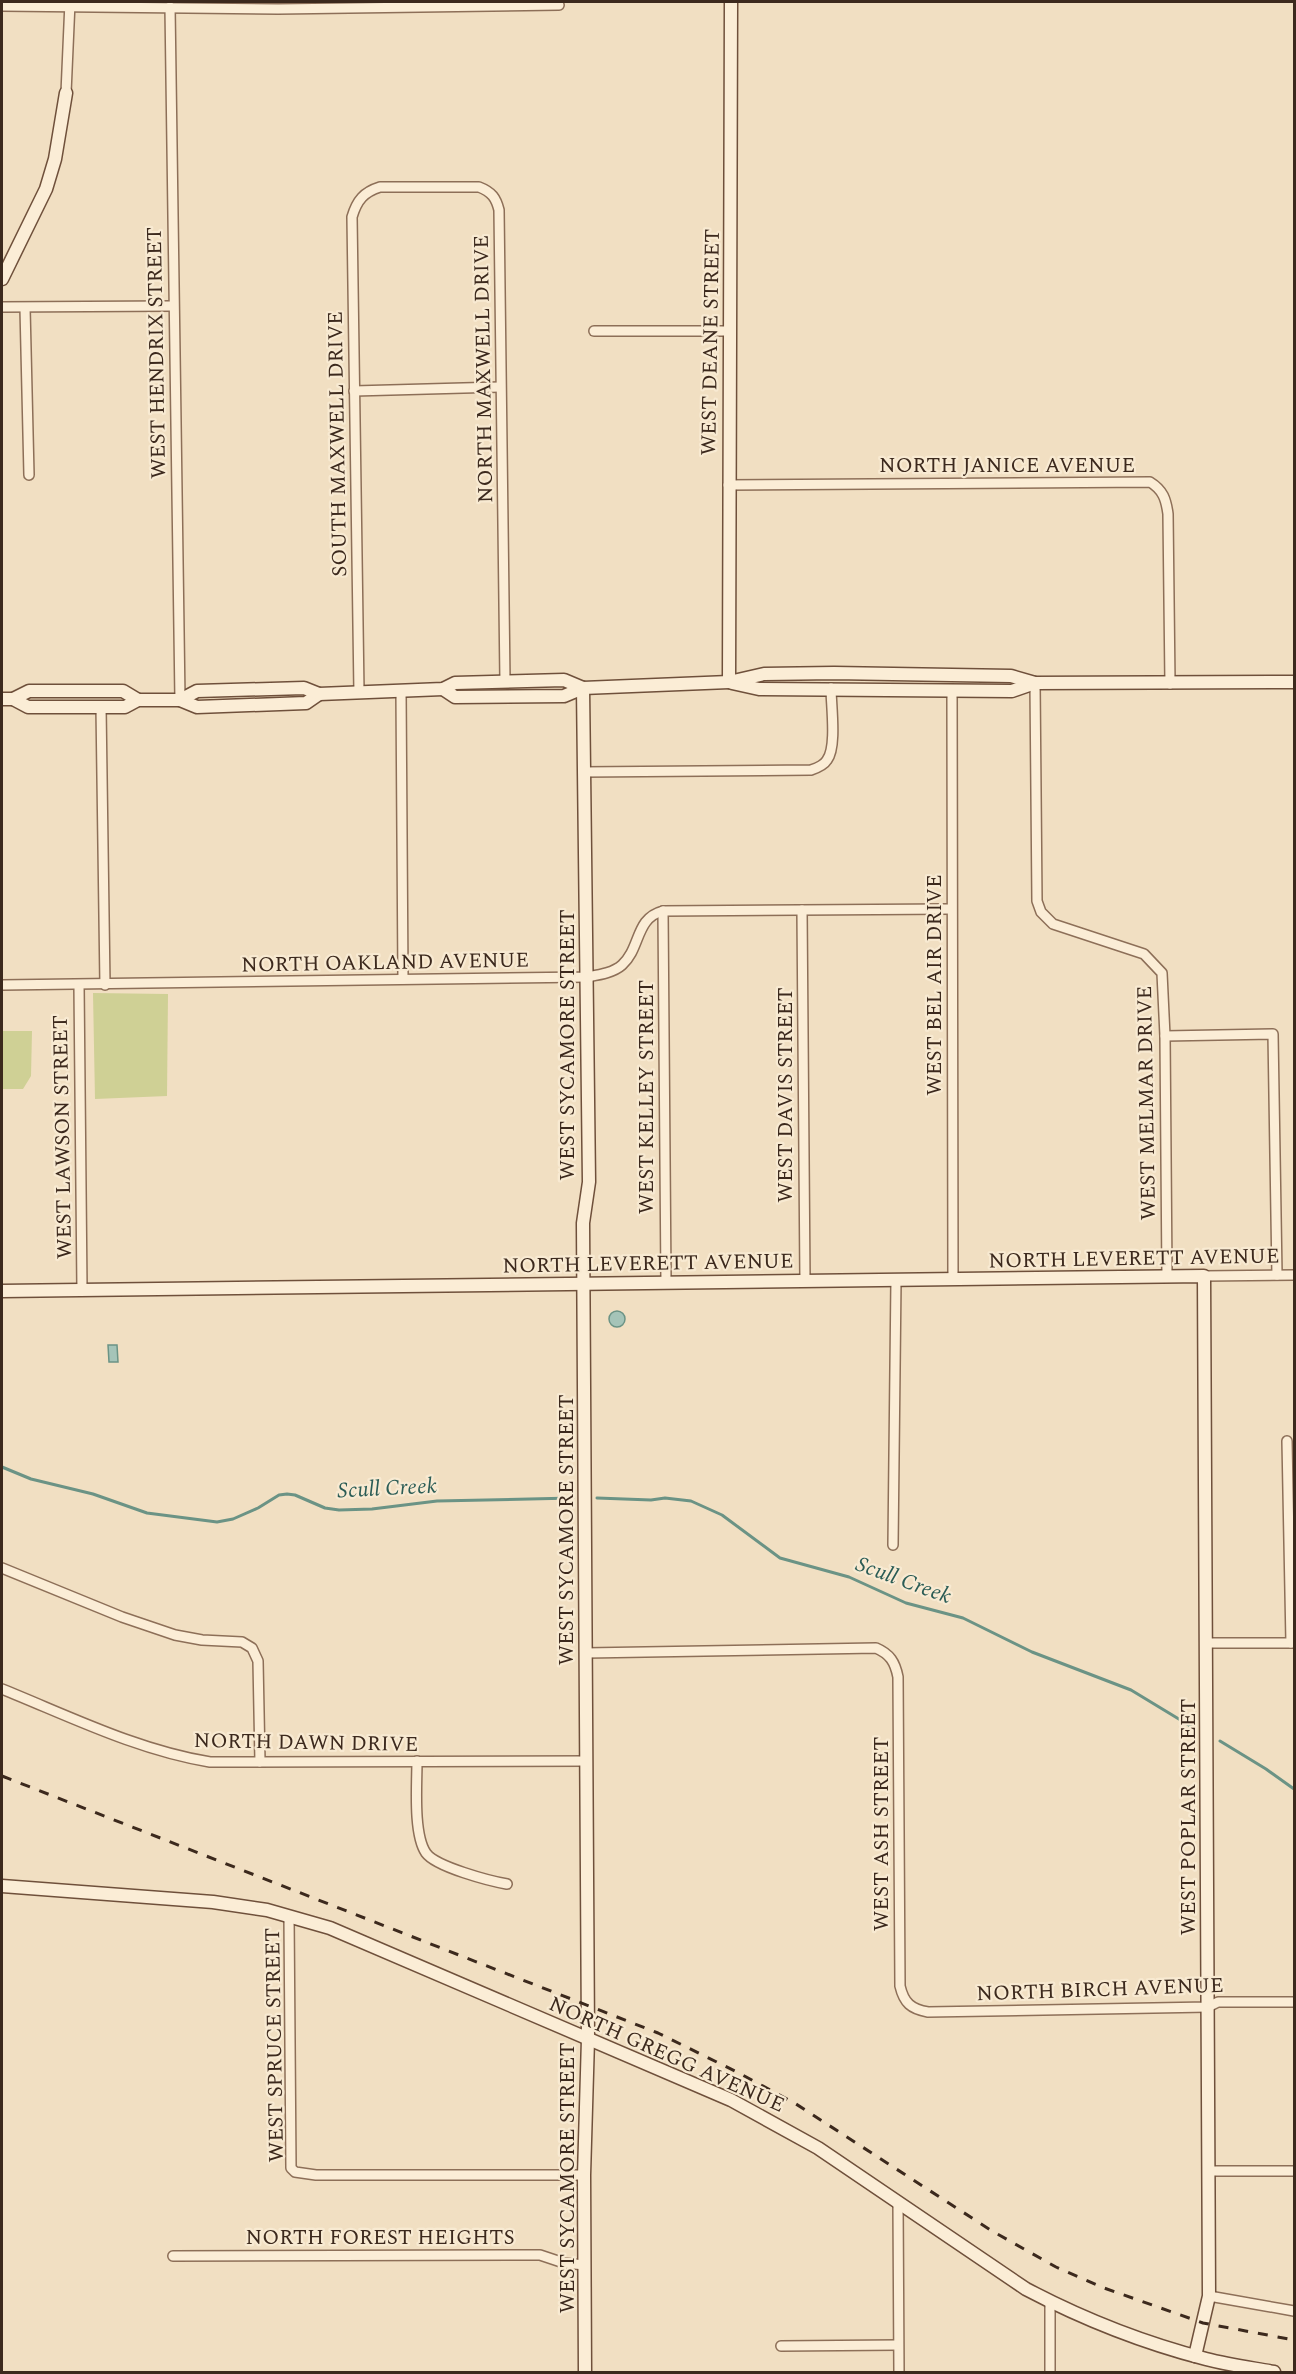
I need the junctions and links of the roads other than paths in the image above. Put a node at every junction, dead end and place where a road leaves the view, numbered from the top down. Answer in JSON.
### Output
{"nodes":[{"id":1,"x":731,"y":2,"type":"edge"},
{"id":2,"x":70,"y":4,"type":"edge"},
{"id":3,"x":559,"y":5,"type":"dead end"},
{"id":4,"x":2,"y":6,"type":"edge"},
{"id":5,"x":170,"y":7,"type":"junction"},
{"id":6,"x":66,"y":93,"type":"joint"},
{"id":7,"x":361,"y":197,"type":"joint"},
{"id":8,"x":2,"y":279,"type":"edge"},
{"id":9,"x":173,"y":306,"type":"junction"},
{"id":10,"x":2,"y":307,"type":"edge"},
{"id":11,"x":26,"y":308,"type":"junction"},
{"id":12,"x":594,"y":331,"type":"dead end"},
{"id":13,"x":731,"y":331,"type":"junction"},
{"id":14,"x":500,"y":387,"type":"junction"},
{"id":15,"x":354,"y":391,"type":"junction"},
{"id":16,"x":29,"y":475,"type":"dead end"},
{"id":17,"x":728,"y":484,"type":"junction"},
{"id":18,"x":505,"y":681,"type":"junction"},
{"id":19,"x":729,"y":682,"type":"junction"},
{"id":20,"x":1294,"y":682,"type":"edge"},
{"id":21,"x":1035,"y":683,"type":"junction"},
{"id":22,"x":1170,"y":684,"type":"junction"},
{"id":23,"x":583,"y":688,"type":"junction"},
{"id":24,"x":831,"y":688,"type":"junction"},
{"id":25,"x":443,"y":689,"type":"junction"},
{"id":26,"x":952,"y":690,"type":"junction"},
{"id":27,"x":401,"y":691,"type":"junction"},
{"id":28,"x":359,"y":692,"type":"junction"},
{"id":29,"x":7,"y":699,"type":"edge"},
{"id":30,"x":138,"y":700,"type":"junction"},
{"id":31,"x":180,"y":700,"type":"junction"},
{"id":32,"x":101,"y":707,"type":"junction"},
{"id":33,"x":584,"y":772,"type":"junction"},
{"id":34,"x":951,"y":909,"type":"junction"},
{"id":35,"x":802,"y":910,"type":"junction"},
{"id":36,"x":663,"y":911,"type":"junction"},
{"id":37,"x":586,"y":977,"type":"junction"},
{"id":38,"x":403,"y":979,"type":"junction"},
{"id":39,"x":2,"y":985,"type":"edge"},
{"id":40,"x":79,"y":985,"type":"junction"},
{"id":41,"x":105,"y":985,"type":"junction"},
{"id":42,"x":1165,"y":1036,"type":"junction"},
{"id":43,"x":1277,"y":1275,"type":"junction"},
{"id":44,"x":1294,"y":1275,"type":"edge"},
{"id":45,"x":1167,"y":1276,"type":"junction"},
{"id":46,"x":1204,"y":1276,"type":"junction"},
{"id":47,"x":896,"y":1280,"type":"junction"},
{"id":48,"x":953,"y":1280,"type":"junction"},
{"id":49,"x":805,"y":1281,"type":"junction"},
{"id":50,"x":666,"y":1283,"type":"junction"},
{"id":51,"x":583,"y":1284,"type":"junction"},
{"id":52,"x":82,"y":1290,"type":"junction"},
{"id":53,"x":2,"y":1291,"type":"edge"},
{"id":54,"x":1287,"y":1441,"type":"dead end"},
{"id":55,"x":893,"y":1545,"type":"dead end"},
{"id":56,"x":2,"y":1568,"type":"edge"},
{"id":57,"x":1207,"y":1643,"type":"junction"},
{"id":58,"x":1293,"y":1643,"type":"edge"},
{"id":59,"x":586,"y":1653,"type":"junction"},
{"id":60,"x":2,"y":1689,"type":"edge"},
{"id":61,"x":417,"y":1761,"type":"junction"},
{"id":62,"x":586,"y":1761,"type":"junction"},
{"id":63,"x":260,"y":1762,"type":"junction"},
{"id":64,"x":507,"y":1884,"type":"dead end"},
{"id":65,"x":2,"y":1886,"type":"edge"},
{"id":66,"x":289,"y":1916,"type":"junction"},
{"id":67,"x":1294,"y":2002,"type":"edge"},
{"id":68,"x":909,"y":2006,"type":"joint"},
{"id":69,"x":1208,"y":2007,"type":"junction"},
{"id":70,"x":588,"y":2039,"type":"junction"},
{"id":71,"x":1208,"y":2170,"type":"junction"},
{"id":72,"x":1294,"y":2171,"type":"edge"},
{"id":73,"x":584,"y":2175,"type":"junction"},
{"id":74,"x":898,"y":2204,"type":"junction"},
{"id":75,"x":173,"y":2256,"type":"dead end"},
{"id":76,"x":585,"y":2265,"type":"junction"},
{"id":77,"x":1209,"y":2296,"type":"junction"},
{"id":78,"x":1050,"y":2301,"type":"junction"},
{"id":79,"x":1294,"y":2311,"type":"edge"},
{"id":80,"x":898,"y":2345,"type":"junction"},
{"id":81,"x":781,"y":2346,"type":"dead end"},
{"id":82,"x":1195,"y":2356,"type":"junction"},
{"id":83,"x":585,"y":2373,"type":"edge"},
{"id":84,"x":899,"y":2373,"type":"edge"},
{"id":85,"x":1050,"y":2373,"type":"edge"},
{"id":86,"x":1274,"y":2373,"type":"edge"}],
"edges":[{"from":1,"to":13,"type":"street","name":"WEST DEANE STREET"},
{"from":2,"to":4,"type":"street"},
{"from":2,"to":5,"type":"street"},
{"from":2,"to":6,"type":"street"},
{"from":3,"to":5,"type":"street"},
{"from":5,"to":9,"type":"street","name":"WEST HENDRIX STREET"},
{"from":6,"to":8,"type":"street"},
{"from":7,"to":14,"type":"street","name":"NORTH MAXWELL DRIVE"},
{"from":7,"to":15,"type":"street","name":"SOUTH MAXWELL DRIVE"},
{"from":9,"to":11,"type":"street"},
{"from":9,"to":31,"type":"street","name":"WEST HENDRIX STREET"},
{"from":10,"to":11,"type":"street"},
{"from":11,"to":16,"type":"street"},
{"from":12,"to":13,"type":"street"},
{"from":13,"to":17,"type":"street","name":"WEST DEANE STREET"},
{"from":14,"to":15,"type":"street"},
{"from":14,"to":18,"type":"street","name":"NORTH MAXWELL DRIVE"},
{"from":15,"to":28,"type":"street","name":"SOUTH MAXWELL DRIVE"},
{"from":17,"to":19,"type":"street","name":"WEST DEANE STREET"},
{"from":17,"to":22,"type":"street","name":"NORTH JANICE AVENUE"},
{"from":18,"to":23,"type":"street"},
{"from":18,"to":25,"type":"street"},
{"from":19,"to":21,"type":"street"},
{"from":19,"to":23,"type":"street"},
{"from":19,"to":24,"type":"street"},
{"from":20,"to":22,"type":"street"},
{"from":21,"to":22,"type":"street"},
{"from":21,"to":26,"type":"street"},
{"from":21,"to":42,"type":"street","name":"WEST MELMAR DRIVE"},
{"from":23,"to":25,"type":"street"},
{"from":23,"to":33,"type":"street","name":"WEST SYCAMORE STREET"},
{"from":24,"to":26,"type":"street"},
{"from":24,"to":33,"type":"street"},
{"from":25,"to":27,"type":"street"},
{"from":26,"to":34,"type":"street","name":"WEST BEL AIR DRIVE"},
{"from":27,"to":28,"type":"street"},
{"from":27,"to":38,"type":"street"},
{"from":28,"to":31,"type":"street"},
{"from":29,"to":30,"type":"street"},
{"from":29,"to":32,"type":"street"},
{"from":30,"to":31,"type":"street"},
{"from":30,"to":32,"type":"street"},
{"from":32,"to":41,"type":"street"},
{"from":33,"to":37,"type":"street","name":"WEST SYCAMORE STREET"},
{"from":34,"to":35,"type":"street"},
{"from":34,"to":48,"type":"street","name":"WEST BEL AIR DRIVE"},
{"from":35,"to":36,"type":"street"},
{"from":35,"to":49,"type":"street","name":"WEST DAVIS STREET"},
{"from":36,"to":37,"type":"street","name":"NORTH OAKLAND AVENUE"},
{"from":36,"to":50,"type":"street","name":"WEST KELLEY STREET"},
{"from":37,"to":38,"type":"street","name":"NORTH OAKLAND AVENUE"},
{"from":37,"to":51,"type":"street","name":"WEST SYCAMORE STREET"},
{"from":38,"to":41,"type":"street","name":"NORTH OAKLAND AVENUE"},
{"from":39,"to":40,"type":"street","name":"NORTH OAKLAND AVENUE"},
{"from":40,"to":41,"type":"street","name":"NORTH OAKLAND AVENUE"},
{"from":40,"to":52,"type":"street","name":"WEST LAWSON STREET"},
{"from":42,"to":43,"type":"street"},
{"from":42,"to":45,"type":"street","name":"WEST MELMAR DRIVE"},
{"from":43,"to":44,"type":"street","name":"NORTH LEVERETT AVENUE"},
{"from":43,"to":46,"type":"street","name":"NORTH LEVERETT AVENUE"},
{"from":45,"to":46,"type":"street","name":"NORTH LEVERETT AVENUE"},
{"from":45,"to":48,"type":"street","name":"NORTH LEVERETT AVENUE"},
{"from":46,"to":57,"type":"street","name":"WEST POPLAR STREET"},
{"from":47,"to":48,"type":"street","name":"NORTH LEVERETT AVENUE"},
{"from":47,"to":49,"type":"street","name":"NORTH LEVERETT AVENUE"},
{"from":47,"to":55,"type":"street"},
{"from":49,"to":50,"type":"street","name":"NORTH LEVERETT AVENUE"},
{"from":50,"to":51,"type":"street","name":"NORTH LEVERETT AVENUE"},
{"from":51,"to":52,"type":"street","name":"NORTH LEVERETT AVENUE"},
{"from":51,"to":59,"type":"street","name":"WEST SYCAMORE STREET"},
{"from":52,"to":53,"type":"street","name":"NORTH LEVERETT AVENUE"},
{"from":54,"to":58,"type":"street"},
{"from":56,"to":63,"type":"street"},
{"from":57,"to":58,"type":"street"},
{"from":57,"to":69,"type":"street","name":"WEST POPLAR STREET"},
{"from":59,"to":62,"type":"street","name":"WEST SYCAMORE STREET"},
{"from":59,"to":68,"type":"street","name":"WEST ASH STREET"},
{"from":60,"to":63,"type":"street","name":"NORTH DAWN DRIVE"},
{"from":61,"to":62,"type":"street","name":"NORTH DAWN DRIVE"},
{"from":61,"to":63,"type":"street","name":"NORTH DAWN DRIVE"},
{"from":61,"to":64,"type":"street"},
{"from":62,"to":70,"type":"street","name":"WEST SYCAMORE STREET"},
{"from":65,"to":66,"type":"street","name":"NORTH GREGG AVENUE"},
{"from":66,"to":70,"type":"street","name":"NORTH GREGG AVENUE"},
{"from":66,"to":73,"type":"street","name":"WEST SPRUCE STREET"},
{"from":67,"to":69,"type":"street","name":"NORTH BIRCH AVENUE"},
{"from":68,"to":69,"type":"street","name":"NORTH BIRCH AVENUE"},
{"from":69,"to":71,"type":"street","name":"WEST POPLAR STREET"},
{"from":70,"to":73,"type":"street","name":"WEST SYCAMORE STREET"},
{"from":70,"to":74,"type":"street","name":"NORTH GREGG AVENUE"},
{"from":71,"to":72,"type":"street"},
{"from":71,"to":77,"type":"street","name":"WEST POPLAR STREET"},
{"from":73,"to":76,"type":"street","name":"WEST SYCAMORE STREET"},
{"from":74,"to":78,"type":"street","name":"NORTH GREGG AVENUE"},
{"from":74,"to":80,"type":"street"},
{"from":75,"to":76,"type":"street","name":"NORTH FOREST HEIGHTS"},
{"from":76,"to":83,"type":"street","name":"WEST SYCAMORE STREET"},
{"from":77,"to":79,"type":"street"},
{"from":77,"to":82,"type":"street","name":"WEST POPLAR STREET"},
{"from":78,"to":82,"type":"street","name":"NORTH GREGG AVENUE"},
{"from":78,"to":85,"type":"street"},
{"from":80,"to":81,"type":"street"},
{"from":80,"to":84,"type":"street"},
{"from":82,"to":86,"type":"street","name":"NORTH GREGG AVENUE"}]}
